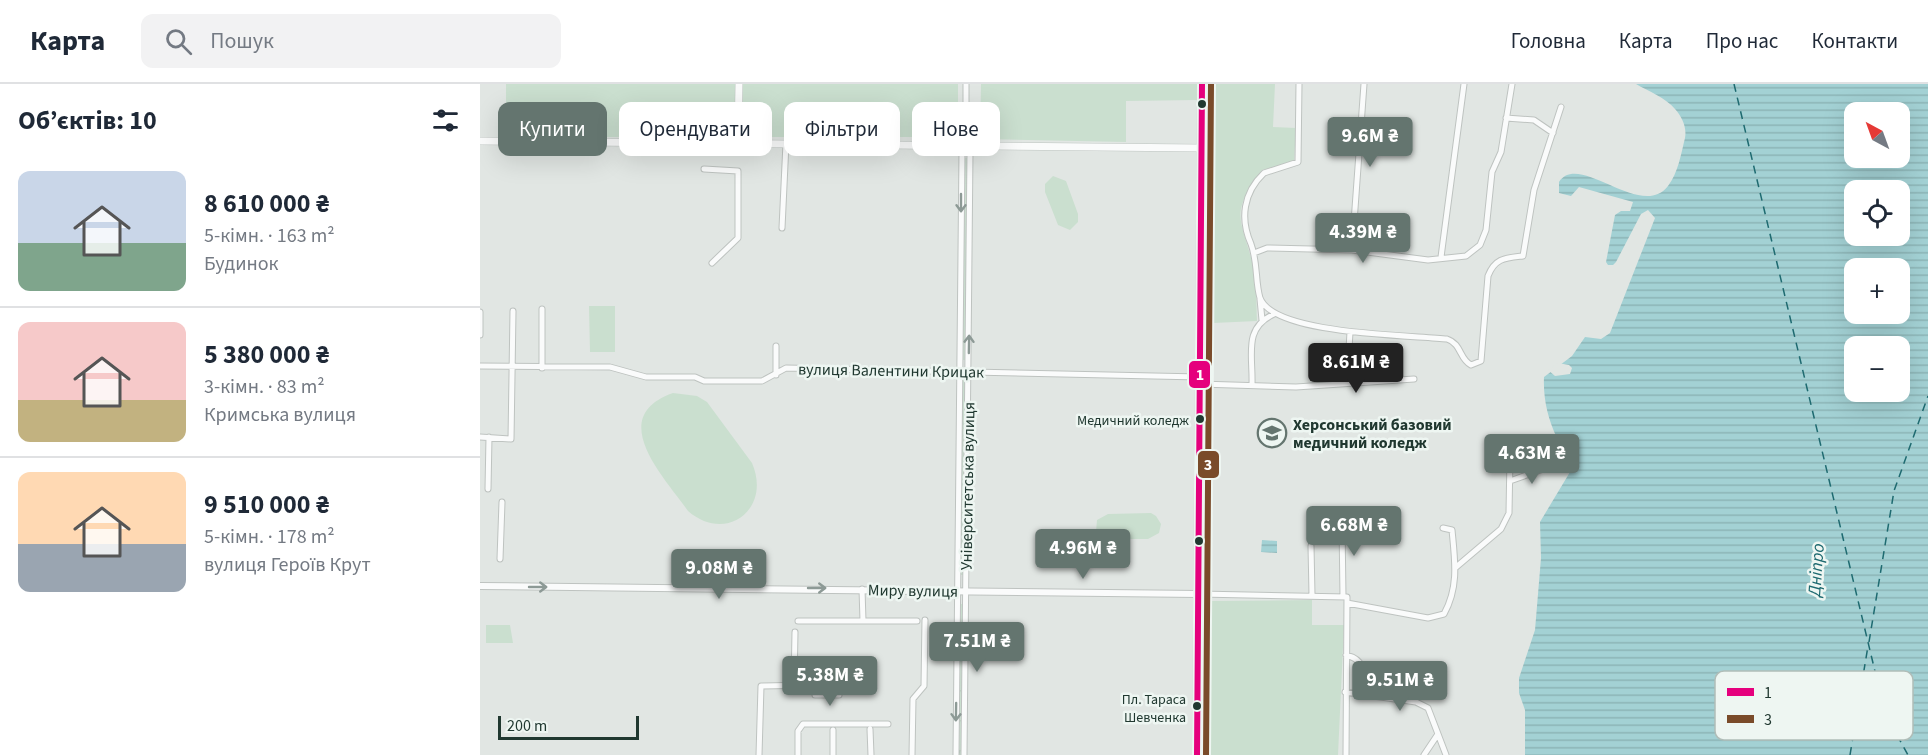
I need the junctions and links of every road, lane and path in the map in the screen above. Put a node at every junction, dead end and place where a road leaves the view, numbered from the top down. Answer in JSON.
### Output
{"nodes":[{"id":1,"x":739,"y":84,"type":"edge"},
{"id":2,"x":966,"y":84,"type":"edge"},
{"id":3,"x":1202,"y":84,"type":"edge"},
{"id":4,"x":1299,"y":84,"type":"edge"},
{"id":5,"x":1364,"y":84,"type":"edge"},
{"id":6,"x":1464,"y":84,"type":"edge"},
{"id":7,"x":1512,"y":84,"type":"edge"},
{"id":8,"x":739,"y":102,"type":"edge"},
{"id":9,"x":966,"y":102,"type":"edge"},
{"id":10,"x":1561,"y":107,"type":"dead end"},
{"id":11,"x":1506,"y":118,"type":"junction"},
{"id":12,"x":1553,"y":132,"type":"junction"},
{"id":13,"x":480,"y":141,"type":"edge"},
{"id":14,"x":619,"y":142,"type":"edge"},
{"id":15,"x":1000,"y":146,"type":"edge"},
{"id":16,"x":1201,"y":148,"type":"junction"},
{"id":17,"x":785,"y":156,"type":"edge"},
{"id":18,"x":962,"y":156,"type":"edge"},
{"id":19,"x":970,"y":156,"type":"edge"},
{"id":20,"x":704,"y":170,"type":"dead end"},
{"id":21,"x":782,"y":228,"type":"dead end"},
{"id":22,"x":1352,"y":250,"type":"junction"},
{"id":23,"x":1254,"y":253,"type":"junction"},
{"id":24,"x":1442,"y":257,"type":"junction"},
{"id":25,"x":712,"y":263,"type":"dead end"},
{"id":26,"x":1260,"y":298,"type":"junction"},
{"id":27,"x":542,"y":309,"type":"dead end"},
{"id":28,"x":513,"y":311,"type":"dead end"},
{"id":29,"x":480,"y":312,"type":"edge"},
{"id":30,"x":1274,"y":314,"type":"junction"},
{"id":31,"x":1262,"y":320,"type":"junction"},
{"id":32,"x":1350,"y":332,"type":"junction"},
{"id":33,"x":480,"y":335,"type":"edge"},
{"id":34,"x":776,"y":346,"type":"dead end"},
{"id":35,"x":480,"y":366,"type":"edge"},
{"id":36,"x":512,"y":368,"type":"junction"},
{"id":37,"x":542,"y":368,"type":"junction"},
{"id":38,"x":960,"y":371,"type":"junction"},
{"id":39,"x":968,"y":372,"type":"junction"},
{"id":40,"x":776,"y":375,"type":"junction"},
{"id":41,"x":1414,"y":379,"type":"dead end"},
{"id":42,"x":1200,"y":380,"type":"junction"},
{"id":43,"x":1347,"y":383,"type":"junction"},
{"id":44,"x":1252,"y":384,"type":"junction"},
{"id":45,"x":480,"y":437,"type":"edge"},
{"id":46,"x":489,"y":437,"type":"junction"},
{"id":47,"x":1510,"y":457,"type":"dead end"},
{"id":48,"x":1546,"y":468,"type":"dead end"},
{"id":49,"x":1510,"y":481,"type":"junction"},
{"id":50,"x":488,"y":489,"type":"dead end"},
{"id":51,"x":502,"y":502,"type":"dead end"},
{"id":52,"x":1371,"y":523,"type":"dead end"},
{"id":53,"x":1443,"y":528,"type":"dead end"},
{"id":54,"x":1311,"y":546,"type":"dead end"},
{"id":55,"x":500,"y":559,"type":"dead end"},
{"id":56,"x":1455,"y":568,"type":"junction"},
{"id":57,"x":480,"y":586,"type":"edge"},
{"id":58,"x":862,"y":588,"type":"junction"},
{"id":59,"x":959,"y":591,"type":"junction"},
{"id":60,"x":966,"y":591,"type":"junction"},
{"id":61,"x":1198,"y":594,"type":"junction"},
{"id":62,"x":1312,"y":596,"type":"junction"},
{"id":63,"x":1345,"y":599,"type":"junction"},
{"id":64,"x":925,"y":620,"type":"dead end"},
{"id":65,"x":798,"y":621,"type":"dead end"},
{"id":66,"x":863,"y":621,"type":"junction"},
{"id":67,"x":917,"y":621,"type":"dead end"},
{"id":68,"x":795,"y":632,"type":"dead end"},
{"id":69,"x":1346,"y":656,"type":"junction"},
{"id":70,"x":794,"y":685,"type":"junction"},
{"id":71,"x":870,"y":688,"type":"dead end"},
{"id":72,"x":1345,"y":692,"type":"junction"},
{"id":73,"x":1361,"y":694,"type":"junction"},
{"id":74,"x":888,"y":724,"type":"dead end"},
{"id":75,"x":870,"y":729,"type":"dead end"},
{"id":76,"x":833,"y":730,"type":"dead end"},
{"id":77,"x":1438,"y":734,"type":"junction"},
{"id":78,"x":759,"y":755,"type":"edge"},
{"id":79,"x":798,"y":755,"type":"edge"},
{"id":80,"x":833,"y":755,"type":"edge"},
{"id":81,"x":871,"y":755,"type":"edge"},
{"id":82,"x":912,"y":755,"type":"edge"},
{"id":83,"x":956,"y":755,"type":"edge"},
{"id":84,"x":964,"y":755,"type":"edge"},
{"id":85,"x":1197,"y":755,"type":"edge"},
{"id":86,"x":1346,"y":755,"type":"edge"},
{"id":87,"x":1424,"y":755,"type":"edge"},
{"id":88,"x":1446,"y":755,"type":"edge"}],
"edges":[{"from":1,"to":8,"type":"main road"},
{"from":2,"to":9,"type":"street","name":"Університетська вулиця"},
{"from":3,"to":16,"type":"main road"},
{"from":4,"to":23,"type":"street"},
{"from":5,"to":22,"type":"street"},
{"from":6,"to":24,"type":"street"},
{"from":7,"to":11,"type":"street"},
{"from":10,"to":12,"type":"street"},
{"from":11,"to":12,"type":"street"},
{"from":11,"to":24,"type":"street"},
{"from":12,"to":32,"type":"street"},
{"from":13,"to":14,"type":"main road"},
{"from":15,"to":16,"type":"main road"},
{"from":16,"to":42,"type":"main road"},
{"from":17,"to":21,"type":"street"},
{"from":18,"to":38,"type":"street","name":"Університетська вулиця","one_way":true},
{"from":39,"to":19,"type":"street","name":"Університетська вулиця","one_way":true},
{"from":20,"to":25,"type":"street"},
{"from":22,"to":23,"type":"street"},
{"from":22,"to":24,"type":"street"},
{"from":23,"to":26,"type":"street"},
{"from":26,"to":30,"type":"street"},
{"from":26,"to":31,"type":"street"},
{"from":27,"to":37,"type":"street"},
{"from":28,"to":36,"type":"street"},
{"from":29,"to":33,"type":"street"},
{"from":30,"to":31,"type":"street"},
{"from":30,"to":32,"type":"street"},
{"from":31,"to":44,"type":"street"},
{"from":32,"to":43,"type":"street"},
{"from":34,"to":40,"type":"street"},
{"from":35,"to":36,"type":"street","name":"вулиця Валентини Крицак"},
{"from":36,"to":37,"type":"street","name":"вулиця Валентини Крицак"},
{"from":36,"to":46,"type":"street"},
{"from":37,"to":40,"type":"street","name":"вулиця Валентини Крицак"},
{"from":38,"to":39,"type":"street","name":"вулиця Валентини Крицак"},
{"from":38,"to":40,"type":"street","name":"вулиця Валентини Крицак"},
{"from":38,"to":59,"type":"street","name":"Університетська вулиця"},
{"from":39,"to":42,"type":"street","name":"вулиця Валентини Крицак"},
{"from":39,"to":60,"type":"street","name":"Університетська вулиця"},
{"from":41,"to":43,"type":"street","name":"вулиця Валентини Крицак"},
{"from":42,"to":44,"type":"street","name":"вулиця Валентини Крицак"},
{"from":42,"to":61,"type":"main road"},
{"from":43,"to":44,"type":"street","name":"вулиця Валентини Крицак"},
{"from":45,"to":46,"type":"street"},
{"from":46,"to":50,"type":"street"},
{"from":47,"to":49,"type":"street"},
{"from":48,"to":49,"type":"street"},
{"from":49,"to":56,"type":"street"},
{"from":51,"to":55,"type":"street"},
{"from":52,"to":63,"type":"street"},
{"from":53,"to":56,"type":"street","name":"Миру вулиця"},
{"from":54,"to":62,"type":"street"},
{"from":56,"to":63,"type":"street","name":"Миру вулиця"},
{"from":57,"to":58,"type":"street","name":"Миру вулиця","one_way":true},
{"from":58,"to":59,"type":"street","name":"Миру вулиця"},
{"from":58,"to":66,"type":"street"},
{"from":59,"to":60,"type":"street","name":"Миру вулиця"},
{"from":59,"to":83,"type":"street","name":"Університетська вулиця","one_way":true},
{"from":60,"to":61,"type":"street","name":"Миру вулиця"},
{"from":60,"to":84,"type":"street","name":"Університетська вулиця"},
{"from":61,"to":62,"type":"street","name":"Миру вулиця"},
{"from":61,"to":85,"type":"main road"},
{"from":62,"to":63,"type":"street","name":"Миру вулиця"},
{"from":63,"to":69,"type":"street"},
{"from":64,"to":82,"type":"street"},
{"from":65,"to":66,"type":"street"},
{"from":66,"to":67,"type":"street"},
{"from":68,"to":70,"type":"street"},
{"from":69,"to":72,"type":"street"},
{"from":69,"to":73,"type":"street"},
{"from":70,"to":71,"type":"street"},
{"from":70,"to":78,"type":"street"},
{"from":72,"to":73,"type":"street"},
{"from":72,"to":86,"type":"street"},
{"from":73,"to":77,"type":"street"},
{"from":74,"to":79,"type":"street"},
{"from":75,"to":81,"type":"street"},
{"from":76,"to":80,"type":"street"},
{"from":77,"to":87,"type":"street"},
{"from":77,"to":88,"type":"street"}]}
